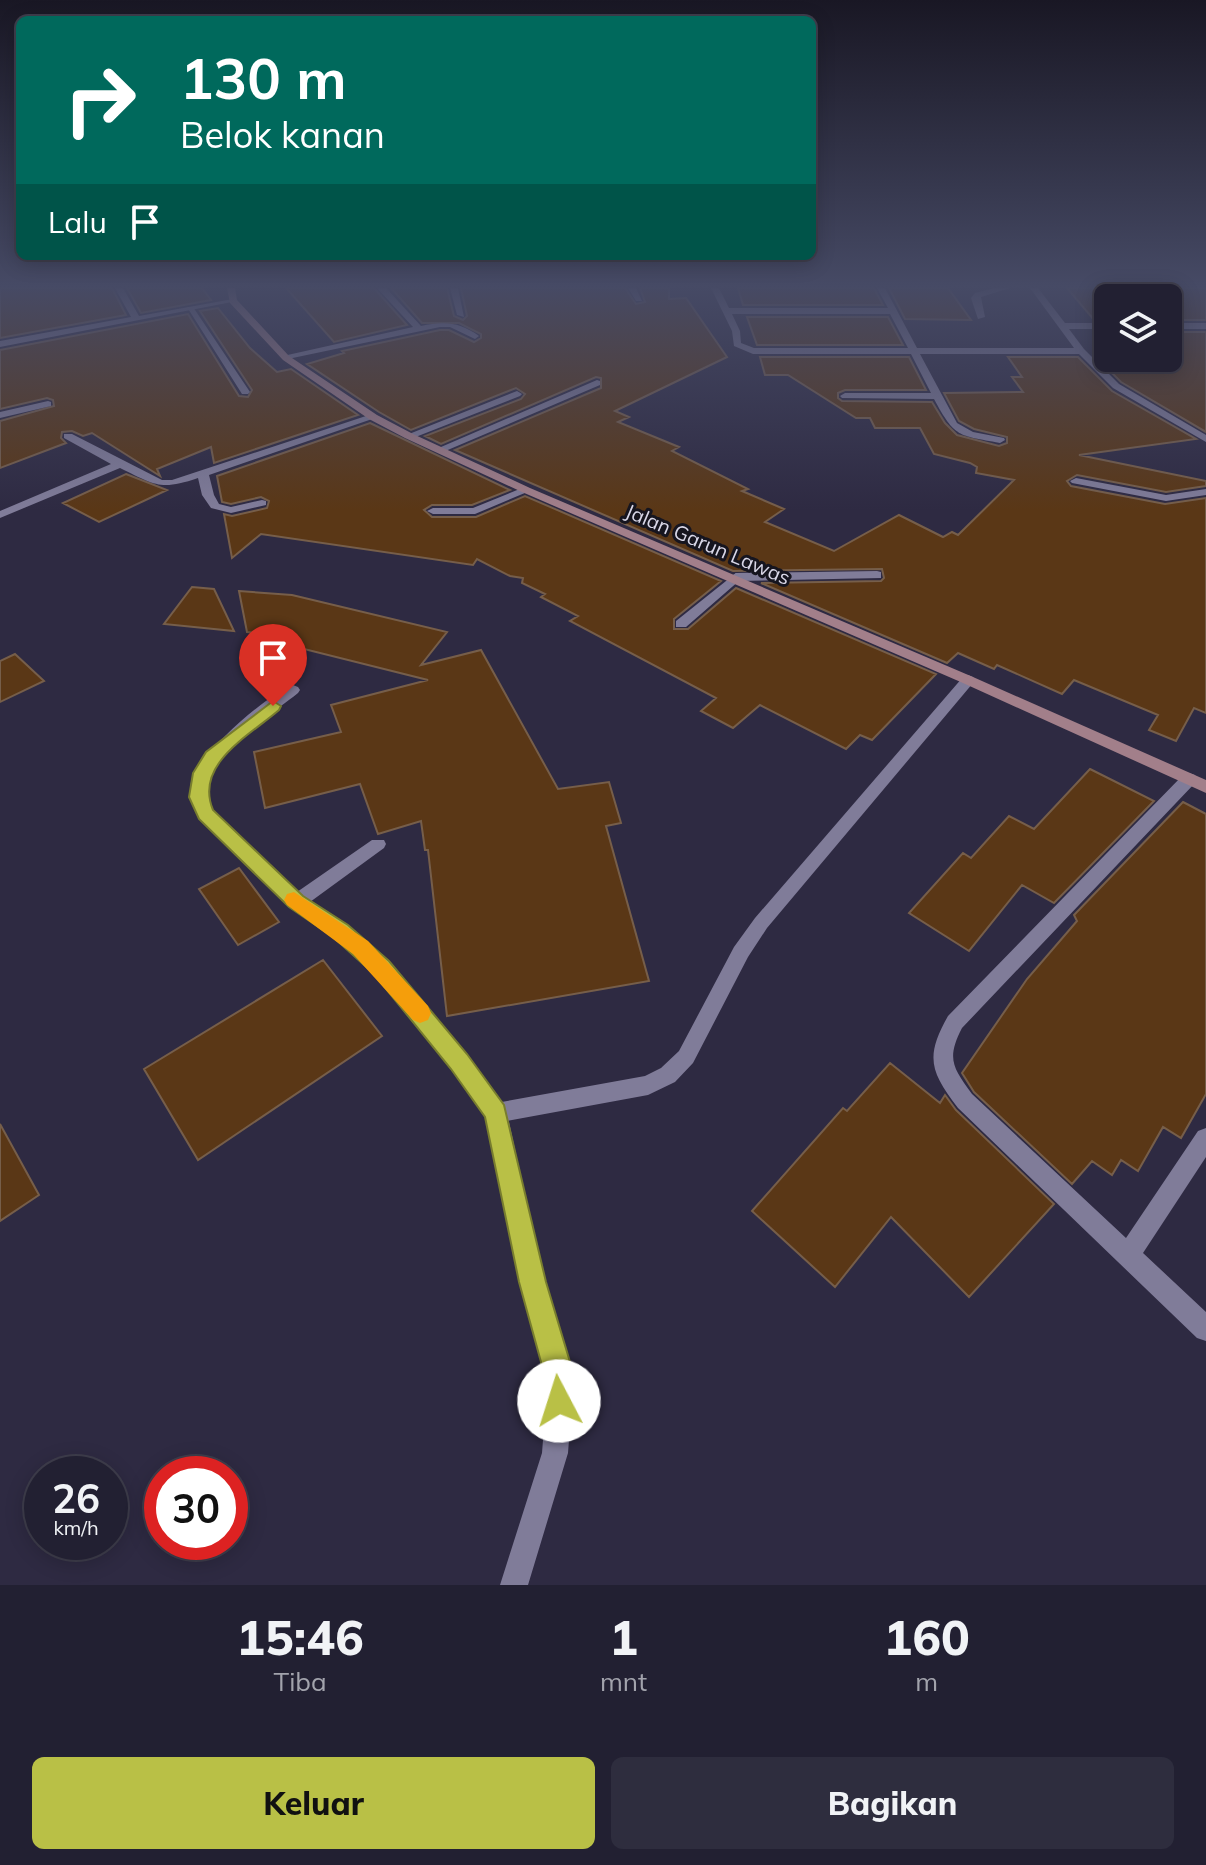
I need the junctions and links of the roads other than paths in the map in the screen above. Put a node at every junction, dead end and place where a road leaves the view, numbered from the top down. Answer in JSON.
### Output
{"nodes":[{"id":1,"x":225,"y":362,"type":"edge"},
{"id":2,"x":292,"y":362,"type":"edge"},
{"id":3,"x":921,"y":362,"type":"edge"},
{"id":4,"x":1093,"y":362,"type":"edge"},
{"id":5,"x":597,"y":383,"type":"dead end"},
{"id":6,"x":245,"y":392,"type":"dead end"},
{"id":7,"x":517,"y":394,"type":"dead end"},
{"id":8,"x":845,"y":396,"type":"dead end"},
{"id":9,"x":935,"y":396,"type":"junction"},
{"id":10,"x":48,"y":404,"type":"dead end"},
{"id":11,"x":0,"y":415,"type":"edge"},
{"id":12,"x":373,"y":417,"type":"junction"},
{"id":13,"x":68,"y":436,"type":"dead end"},
{"id":14,"x":409,"y":436,"type":"junction"},
{"id":15,"x":1206,"y":439,"type":"edge"},
{"id":16,"x":1000,"y":440,"type":"dead end"},
{"id":17,"x":439,"y":450,"type":"junction"},
{"id":18,"x":120,"y":464,"type":"junction"},
{"id":19,"x":203,"y":474,"type":"junction"},
{"id":20,"x":1076,"y":481,"type":"dead end"},
{"id":21,"x":526,"y":490,"type":"junction"},
{"id":22,"x":1206,"y":492,"type":"edge"},
{"id":23,"x":262,"y":503,"type":"dead end"},
{"id":24,"x":433,"y":511,"type":"dead end"},
{"id":25,"x":0,"y":515,"type":"edge"},
{"id":26,"x":877,"y":575,"type":"dead end"},
{"id":27,"x":736,"y":577,"type":"junction"},
{"id":28,"x":681,"y":624,"type":"dead end"},
{"id":29,"x":968,"y":680,"type":"junction"},
{"id":30,"x":293,"y":690,"type":"dead end"},
{"id":31,"x":1198,"y":783,"type":"edge"},
{"id":32,"x":378,"y":844,"type":"dead end"},
{"id":33,"x":296,"y":902,"type":"junction"},
{"id":34,"x":496,"y":1113,"type":"junction"},
{"id":35,"x":1206,"y":1138,"type":"edge"},
{"id":36,"x":1129,"y":1254,"type":"junction"},
{"id":37,"x":1206,"y":1329,"type":"edge"},
{"id":38,"x":514,"y":1585,"type":"edge"}],
"edges":[{"from":1,"to":6,"type":"street"},
{"from":2,"to":12,"type":"main road","name":"Jalan Garun Lawas"},
{"from":3,"to":9,"type":"street"},
{"from":4,"to":15,"type":"street"},
{"from":5,"to":17,"type":"street"},
{"from":7,"to":14,"type":"street"},
{"from":8,"to":9,"type":"street"},
{"from":9,"to":16,"type":"street"},
{"from":10,"to":11,"type":"street"},
{"from":12,"to":14,"type":"main road","name":"Jalan Garun Lawas"},
{"from":12,"to":19,"type":"street"},
{"from":13,"to":18,"type":"street"},
{"from":14,"to":17,"type":"main road","name":"Jalan Garun Lawas"},
{"from":17,"to":21,"type":"main road","name":"Jalan Garun Lawas"},
{"from":18,"to":19,"type":"street"},
{"from":18,"to":25,"type":"street"},
{"from":19,"to":23,"type":"street"},
{"from":20,"to":22,"type":"street"},
{"from":21,"to":24,"type":"street"},
{"from":21,"to":27,"type":"main road","name":"Jalan Garun Lawas"},
{"from":26,"to":27,"type":"street"},
{"from":27,"to":28,"type":"street"},
{"from":27,"to":29,"type":"main road","name":"Jalan Garun Lawas"},
{"from":29,"to":31,"type":"main road","name":"Jalan Garun Lawas"},
{"from":29,"to":34,"type":"street"},
{"from":30,"to":33,"type":"street"},
{"from":31,"to":36,"type":"street"},
{"from":32,"to":33,"type":"street"},
{"from":33,"to":34,"type":"street"},
{"from":34,"to":38,"type":"street"},
{"from":35,"to":36,"type":"street"},
{"from":36,"to":37,"type":"street"}]}
